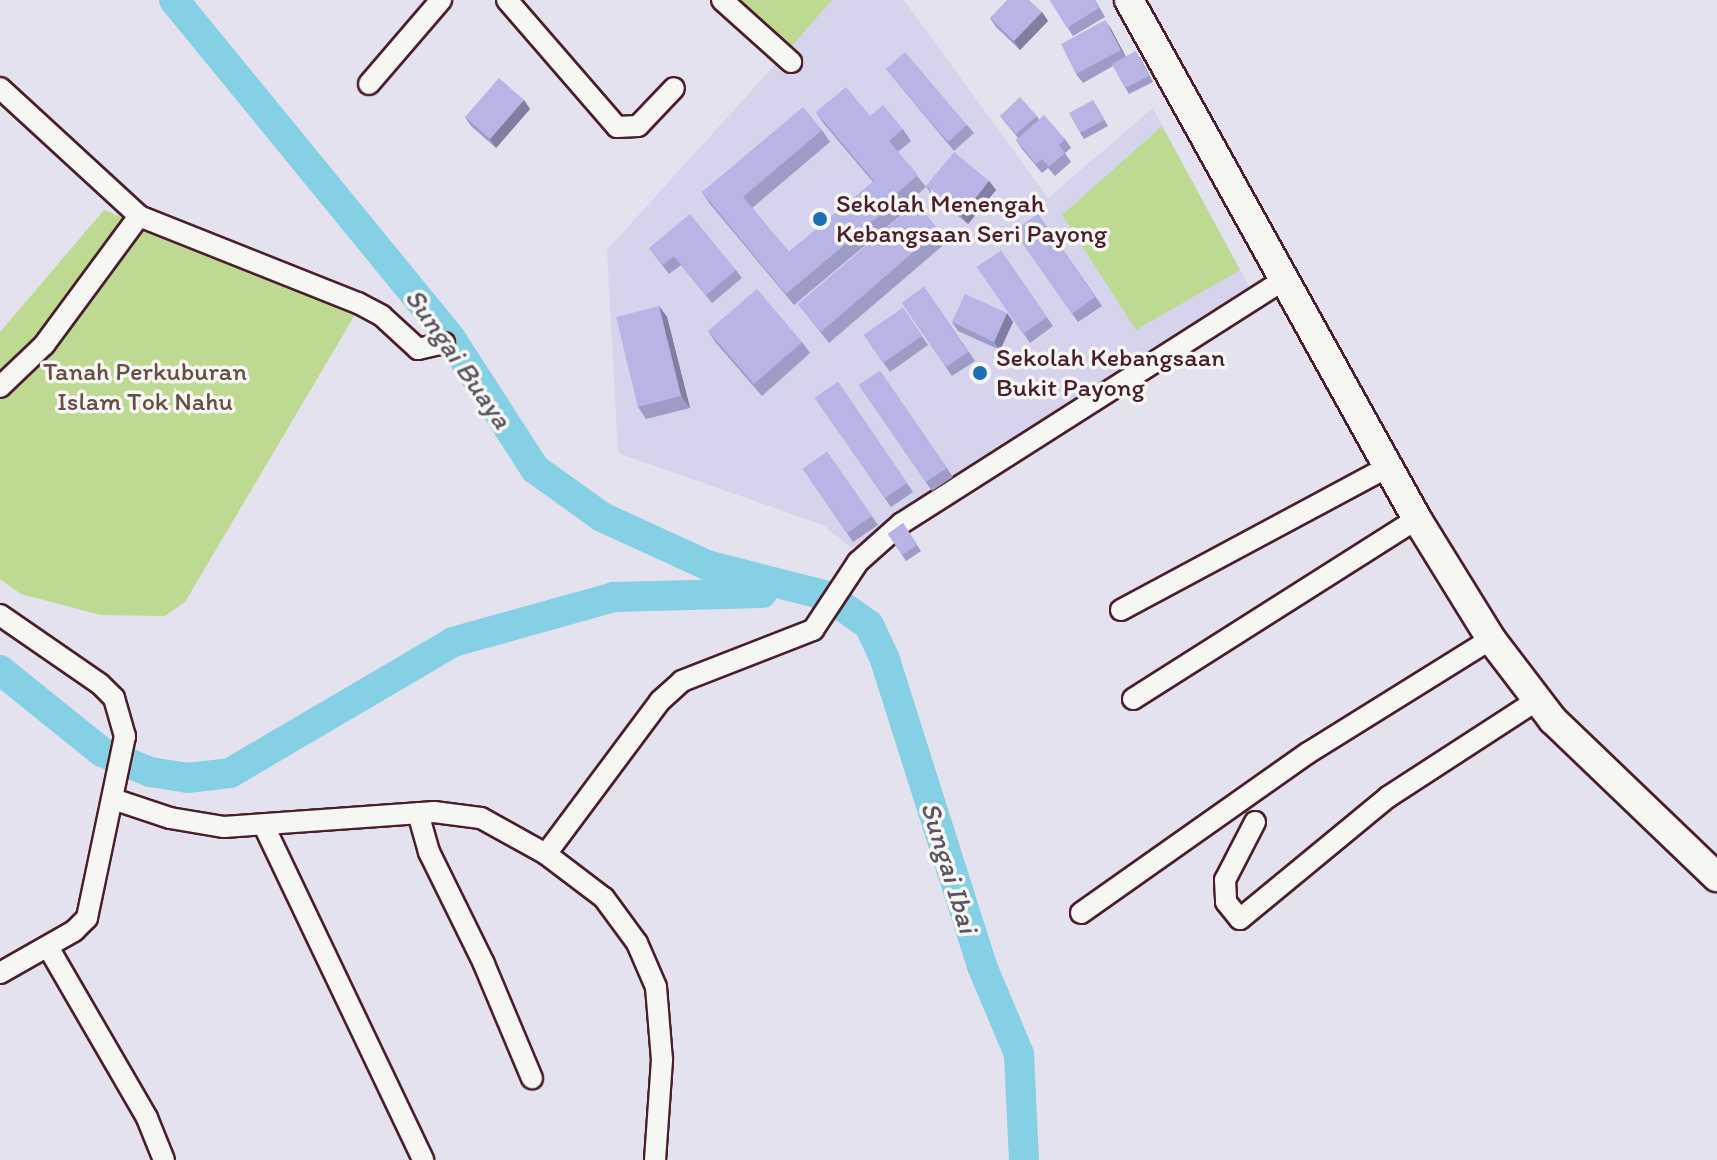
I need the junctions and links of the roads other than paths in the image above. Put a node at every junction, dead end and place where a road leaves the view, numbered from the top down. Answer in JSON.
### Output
{"nodes":[{"id":1,"x":441,"y":0,"type":"edge"},
{"id":2,"x":507,"y":0,"type":"edge"},
{"id":3,"x":722,"y":0,"type":"edge"},
{"id":4,"x":1129,"y":0,"type":"edge"},
{"id":5,"x":791,"y":62,"type":"dead end"},
{"id":6,"x":369,"y":84,"type":"dead end"},
{"id":7,"x":0,"y":88,"type":"edge"},
{"id":8,"x":674,"y":88,"type":"dead end"},
{"id":9,"x":139,"y":216,"type":"junction"},
{"id":10,"x":1283,"y":280,"type":"junction"},
{"id":11,"x":444,"y":343,"type":"dead end"},
{"id":12,"x":0,"y":387,"type":"edge"},
{"id":13,"x":1388,"y":467,"type":"junction"},
{"id":14,"x":1417,"y":519,"type":"junction"},
{"id":15,"x":1121,"y":610,"type":"dead end"},
{"id":16,"x":0,"y":615,"type":"edge"},
{"id":17,"x":1491,"y":639,"type":"junction"},
{"id":18,"x":1133,"y":699,"type":"dead end"},
{"id":19,"x":1536,"y":701,"type":"junction"},
{"id":20,"x":114,"y":793,"type":"junction"},
{"id":21,"x":418,"y":813,"type":"junction"},
{"id":22,"x":1255,"y":822,"type":"dead end"},
{"id":23,"x":264,"y":826,"type":"junction"},
{"id":24,"x":546,"y":854,"type":"junction"},
{"id":25,"x":1717,"y":877,"type":"edge"},
{"id":26,"x":1081,"y":913,"type":"dead end"},
{"id":27,"x":48,"y":947,"type":"junction"},
{"id":28,"x":0,"y":973,"type":"edge"},
{"id":29,"x":532,"y":1078,"type":"dead end"},
{"id":30,"x":164,"y":1160,"type":"edge"},
{"id":31,"x":423,"y":1160,"type":"edge"},
{"id":32,"x":655,"y":1160,"type":"edge"}],
"edges":[{"from":1,"to":6,"type":"street"},
{"from":2,"to":8,"type":"street"},
{"from":3,"to":5,"type":"street"},
{"from":4,"to":10,"type":"main road"},
{"from":7,"to":9,"type":"street"},
{"from":9,"to":11,"type":"street"},
{"from":9,"to":12,"type":"street"},
{"from":10,"to":13,"type":"main road"},
{"from":10,"to":24,"type":"street"},
{"from":13,"to":14,"type":"main road"},
{"from":13,"to":15,"type":"street"},
{"from":14,"to":17,"type":"main road"},
{"from":14,"to":18,"type":"street"},
{"from":16,"to":20,"type":"street"},
{"from":17,"to":19,"type":"main road"},
{"from":17,"to":26,"type":"street"},
{"from":19,"to":22,"type":"street"},
{"from":19,"to":25,"type":"main road"},
{"from":20,"to":23,"type":"street"},
{"from":20,"to":27,"type":"street"},
{"from":21,"to":23,"type":"street"},
{"from":21,"to":24,"type":"street"},
{"from":21,"to":29,"type":"street"},
{"from":23,"to":31,"type":"street"},
{"from":24,"to":32,"type":"street"},
{"from":27,"to":28,"type":"street"},
{"from":27,"to":30,"type":"street"}]}
